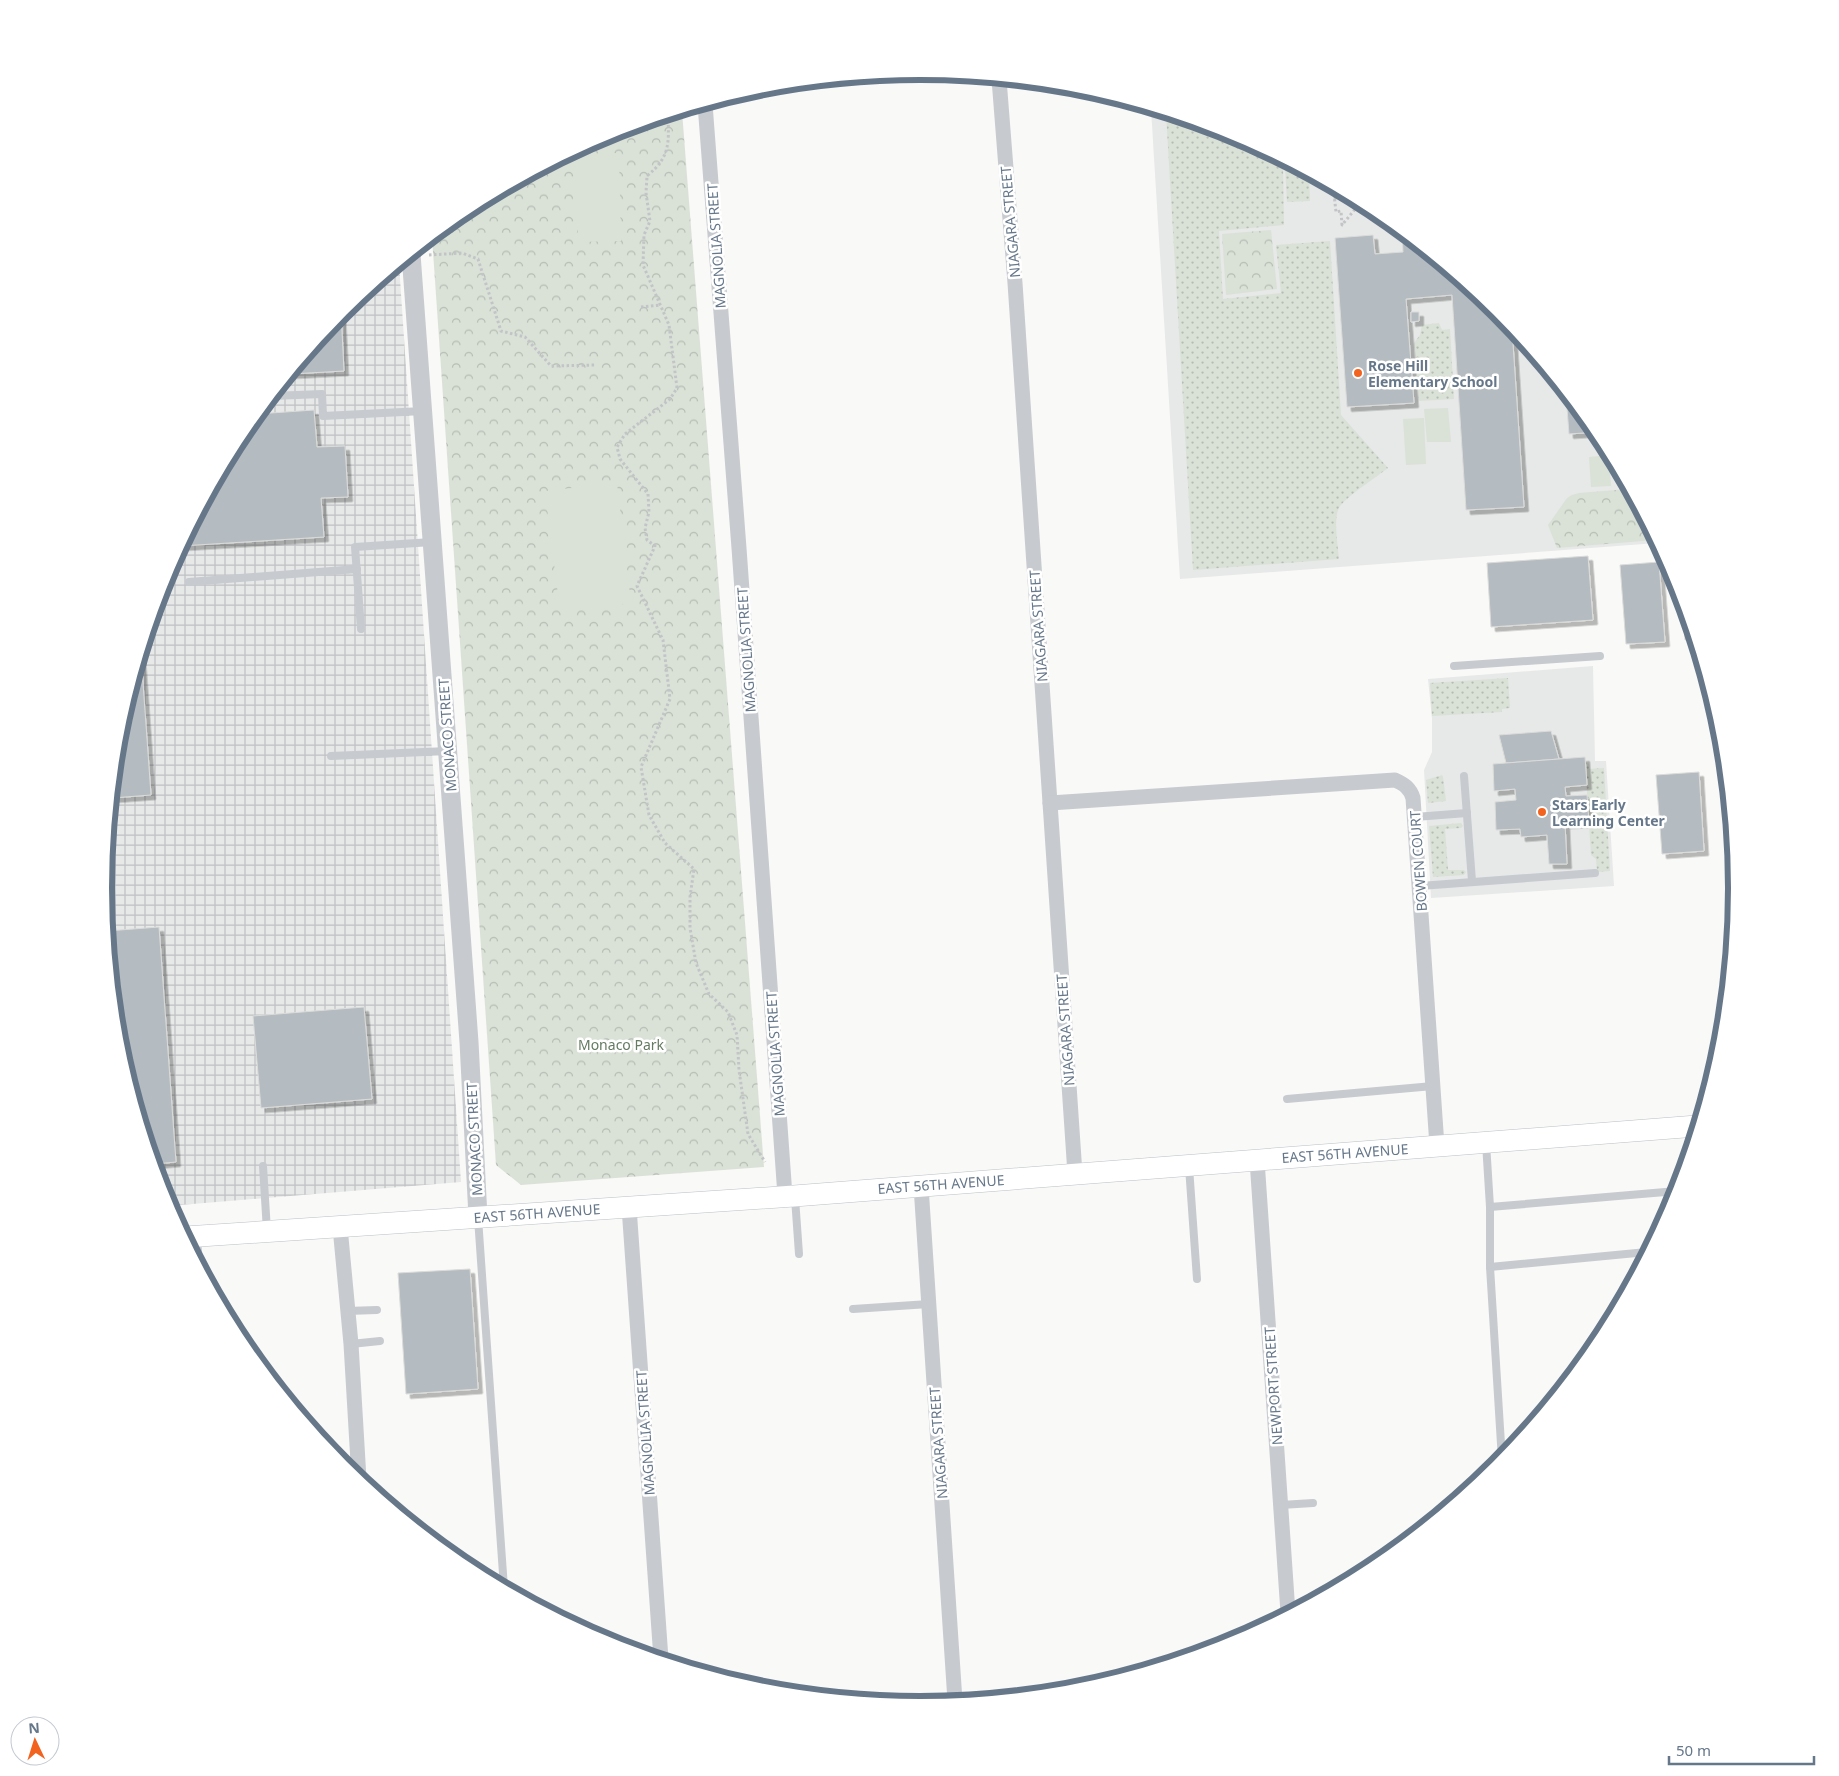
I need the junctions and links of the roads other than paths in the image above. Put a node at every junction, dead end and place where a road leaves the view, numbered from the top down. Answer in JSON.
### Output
{"nodes":[{"id":1,"x":999,"y":85,"type":"edge"},
{"id":2,"x":705,"y":109,"type":"edge"},
{"id":3,"x":411,"y":261,"type":"edge"},
{"id":4,"x":278,"y":396,"type":"edge"},
{"id":5,"x":423,"y":411,"type":"junction"},
{"id":6,"x":432,"y":542,"type":"junction"},
{"id":7,"x":357,"y":570,"type":"junction"},
{"id":8,"x":190,"y":582,"type":"dead end"},
{"id":9,"x":361,"y":629,"type":"dead end"},
{"id":10,"x":1600,"y":656,"type":"dead end"},
{"id":11,"x":1454,"y":666,"type":"dead end"},
{"id":12,"x":448,"y":751,"type":"junction"},
{"id":13,"x":331,"y":756,"type":"dead end"},
{"id":14,"x":1464,"y":776,"type":"dead end"},
{"id":15,"x":1050,"y":804,"type":"junction"},
{"id":16,"x":1467,"y":813,"type":"junction"},
{"id":17,"x":1415,"y":817,"type":"junction"},
{"id":18,"x":1595,"y":873,"type":"dead end"},
{"id":19,"x":1472,"y":881,"type":"junction"},
{"id":20,"x":1420,"y":886,"type":"junction"},
{"id":21,"x":1433,"y":1086,"type":"junction"},
{"id":22,"x":1287,"y":1099,"type":"dead end"},
{"id":23,"x":1691,"y":1126,"type":"edge"},
{"id":24,"x":1486,"y":1141,"type":"junction"},
{"id":25,"x":1437,"y":1146,"type":"junction"},
{"id":26,"x":1257,"y":1160,"type":"junction"},
{"id":27,"x":1188,"y":1165,"type":"junction"},
{"id":28,"x":263,"y":1166,"type":"dead end"},
{"id":29,"x":1075,"y":1174,"type":"junction"},
{"id":30,"x":921,"y":1186,"type":"junction"},
{"id":31,"x":1668,"y":1192,"type":"edge"},
{"id":32,"x":790,"y":1196,"type":"junction"},
{"id":33,"x":1490,"y":1206,"type":"junction"},
{"id":34,"x":629,"y":1207,"type":"junction"},
{"id":35,"x":478,"y":1217,"type":"junction"},
{"id":36,"x":340,"y":1227,"type":"junction"},
{"id":37,"x":268,"y":1233,"type":"junction"},
{"id":38,"x":191,"y":1237,"type":"edge"},
{"id":39,"x":1640,"y":1253,"type":"edge"},
{"id":40,"x":800,"y":1254,"type":"dead end"},
{"id":41,"x":1490,"y":1267,"type":"junction"},
{"id":42,"x":1197,"y":1279,"type":"dead end"},
{"id":43,"x":929,"y":1304,"type":"junction"},
{"id":44,"x":853,"y":1309,"type":"dead end"},
{"id":45,"x":377,"y":1310,"type":"dead end"},
{"id":46,"x":347,"y":1311,"type":"junction"},
{"id":47,"x":380,"y":1341,"type":"dead end"},
{"id":48,"x":351,"y":1344,"type":"junction"},
{"id":49,"x":1501,"y":1448,"type":"edge"},
{"id":50,"x":358,"y":1469,"type":"edge"},
{"id":51,"x":1313,"y":1503,"type":"dead end"},
{"id":52,"x":1281,"y":1505,"type":"junction"},
{"id":53,"x":503,"y":1581,"type":"edge"},
{"id":54,"x":1288,"y":1607,"type":"edge"},
{"id":55,"x":660,"y":1653,"type":"edge"},
{"id":56,"x":955,"y":1695,"type":"edge"}],
"edges":[{"from":1,"to":15,"type":"street","name":"NIAGARA STREET"},
{"from":2,"to":32,"type":"street","name":"MAGNOLIA STREET"},
{"from":3,"to":5,"type":"street","name":"MONACO STREET"},
{"from":4,"to":5,"type":"lane"},
{"from":5,"to":6,"type":"street","name":"MONACO STREET"},
{"from":6,"to":7,"type":"lane"},
{"from":6,"to":12,"type":"street","name":"MONACO STREET"},
{"from":7,"to":8,"type":"lane"},
{"from":7,"to":9,"type":"lane"},
{"from":10,"to":11,"type":"lane"},
{"from":12,"to":13,"type":"lane"},
{"from":12,"to":35,"type":"street","name":"MONACO STREET"},
{"from":14,"to":16,"type":"lane"},
{"from":15,"to":17,"type":"street","name":"BOWEN COURT"},
{"from":15,"to":29,"type":"street","name":"NIAGARA STREET"},
{"from":16,"to":17,"type":"lane"},
{"from":16,"to":19,"type":"lane"},
{"from":17,"to":20,"type":"street","name":"BOWEN COURT"},
{"from":18,"to":19,"type":"lane"},
{"from":19,"to":20,"type":"lane"},
{"from":20,"to":21,"type":"street","name":"BOWEN COURT"},
{"from":21,"to":22,"type":"lane"},
{"from":21,"to":25,"type":"street","name":"BOWEN COURT"},
{"from":23,"to":24,"type":"main road","name":"EAST 56TH AVENUE"},
{"from":24,"to":25,"type":"main road","name":"EAST 56TH AVENUE"},
{"from":24,"to":33,"type":"lane"},
{"from":25,"to":26,"type":"main road","name":"EAST 56TH AVENUE"},
{"from":26,"to":27,"type":"main road","name":"EAST 56TH AVENUE"},
{"from":26,"to":52,"type":"street","name":"NEWPORT STREET"},
{"from":27,"to":29,"type":"main road","name":"EAST 56TH AVENUE"},
{"from":27,"to":42,"type":"lane"},
{"from":28,"to":37,"type":"lane"},
{"from":29,"to":30,"type":"main road","name":"EAST 56TH AVENUE"},
{"from":30,"to":32,"type":"main road","name":"EAST 56TH AVENUE"},
{"from":30,"to":43,"type":"street","name":"NIAGARA STREET"},
{"from":31,"to":33,"type":"lane"},
{"from":32,"to":34,"type":"main road","name":"EAST 56TH AVENUE"},
{"from":32,"to":40,"type":"lane"},
{"from":33,"to":41,"type":"lane"},
{"from":34,"to":35,"type":"main road","name":"EAST 56TH AVENUE"},
{"from":34,"to":55,"type":"street","name":"MAGNOLIA STREET"},
{"from":35,"to":36,"type":"main road","name":"EAST 56TH AVENUE"},
{"from":35,"to":53,"type":"lane"},
{"from":36,"to":37,"type":"main road","name":"EAST 56TH AVENUE"},
{"from":36,"to":46,"type":"street"},
{"from":37,"to":38,"type":"main road","name":"EAST 56TH AVENUE"},
{"from":39,"to":41,"type":"lane"},
{"from":41,"to":49,"type":"lane"},
{"from":43,"to":44,"type":"lane"},
{"from":43,"to":56,"type":"street","name":"NIAGARA STREET"},
{"from":45,"to":46,"type":"lane"},
{"from":46,"to":48,"type":"street"},
{"from":47,"to":48,"type":"lane"},
{"from":48,"to":50,"type":"street"},
{"from":51,"to":52,"type":"lane"},
{"from":52,"to":54,"type":"street","name":"NEWPORT STREET"}]}
